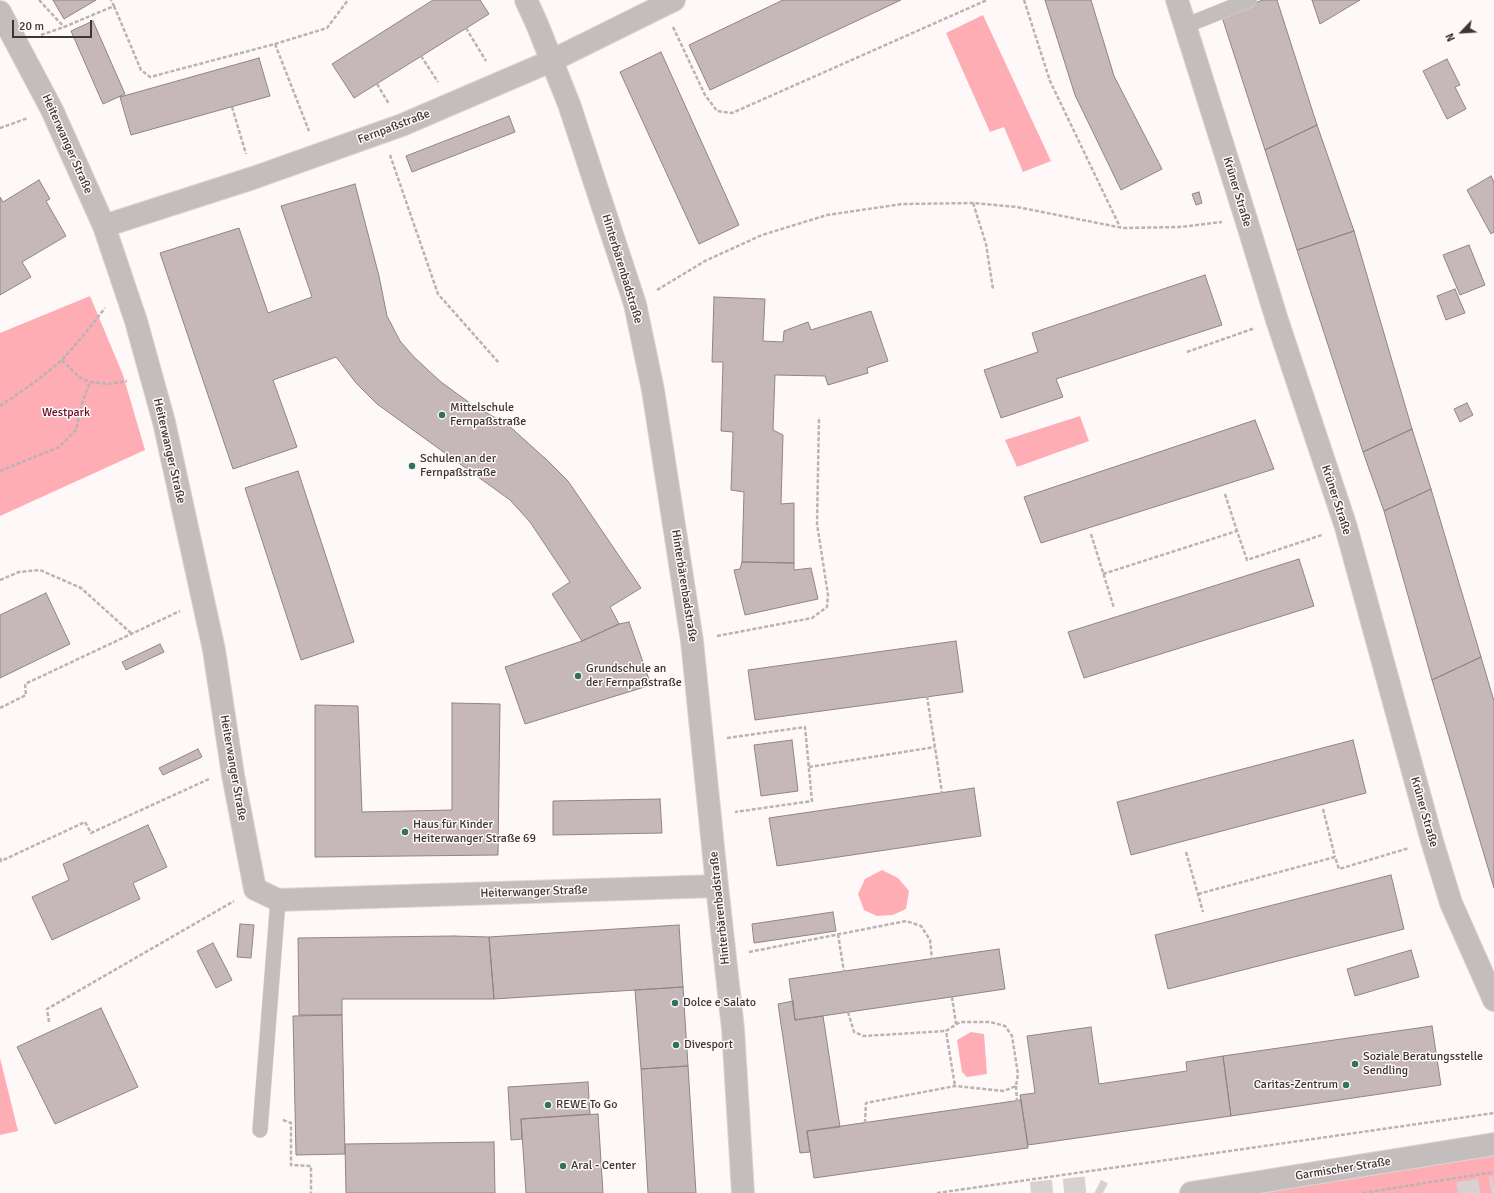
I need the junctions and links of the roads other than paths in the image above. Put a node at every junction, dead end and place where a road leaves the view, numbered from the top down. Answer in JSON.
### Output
{"nodes":[{"id":1,"x":526,"y":0,"type":"edge"},
{"id":2,"x":1177,"y":0,"type":"edge"},
{"id":3,"x":1249,"y":0,"type":"edge"},
{"id":4,"x":668,"y":3,"type":"edge"},
{"id":5,"x":0,"y":12,"type":"edge"},
{"id":6,"x":1185,"y":26,"type":"junction"},
{"id":7,"x":552,"y":61,"type":"junction"},
{"id":8,"x":104,"y":226,"type":"junction"},
{"id":9,"x":717,"y":886,"type":"junction"},
{"id":10,"x":278,"y":900,"type":"junction"},
{"id":11,"x":1494,"y":1000,"type":"edge"},
{"id":12,"x":260,"y":1130,"type":"dead end"},
{"id":13,"x":1494,"y":1144,"type":"edge"},
{"id":14,"x":743,"y":1193,"type":"edge"},
{"id":15,"x":1191,"y":1193,"type":"edge"}],
"edges":[{"from":1,"to":7,"type":"street","name":"Hinterbärenbadstraße"},
{"from":2,"to":6,"type":"street","name":"Krüner Straße"},
{"from":3,"to":6,"type":"lane"},
{"from":4,"to":7,"type":"street","name":"Fernpaßstraße"},
{"from":5,"to":8,"type":"street","name":"Heiterwanger Straße"},
{"from":6,"to":11,"type":"street","name":"Krüner Straße"},
{"from":7,"to":8,"type":"street","name":"Fernpaßstraße"},
{"from":7,"to":9,"type":"street","name":"Hinterbärenbadstraße"},
{"from":8,"to":10,"type":"street","name":"Heiterwanger Straße"},
{"from":9,"to":10,"type":"street","name":"Heiterwanger Straße"},
{"from":9,"to":14,"type":"street","name":"Hinterbärenbadstraße"},
{"from":10,"to":12,"type":"lane"},
{"from":13,"to":15,"type":"street","name":"Garmischer Straße"}]}
